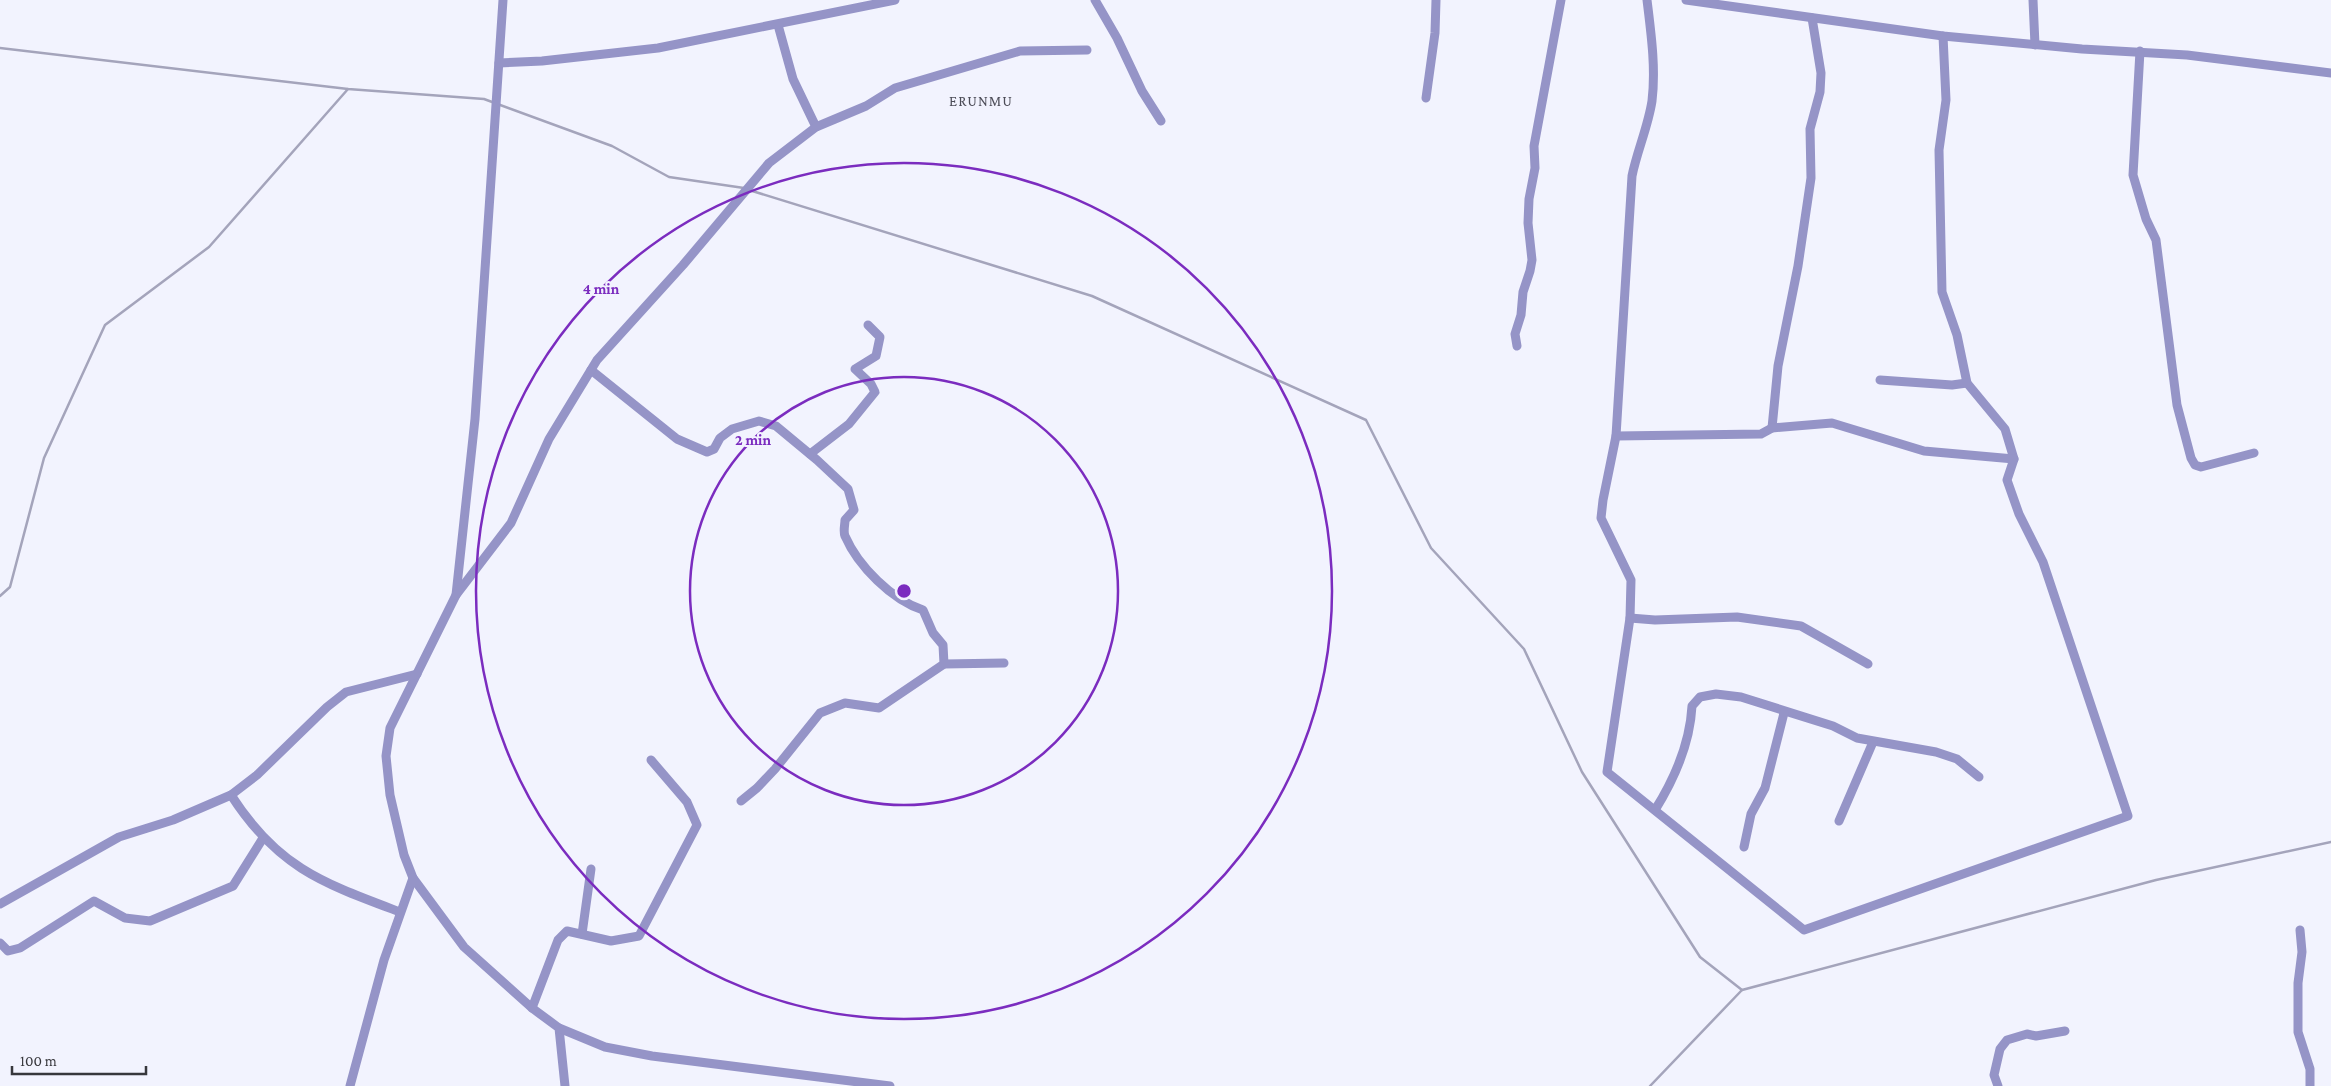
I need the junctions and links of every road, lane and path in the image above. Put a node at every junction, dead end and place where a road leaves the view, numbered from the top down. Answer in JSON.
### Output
{"nodes":[{"id":1,"x":503,"y":0,"type":"edge"},
{"id":2,"x":895,"y":0,"type":"edge"},
{"id":3,"x":1095,"y":0,"type":"edge"},
{"id":4,"x":1436,"y":0,"type":"edge"},
{"id":5,"x":1561,"y":0,"type":"edge"},
{"id":6,"x":1647,"y":0,"type":"edge"},
{"id":7,"x":1686,"y":0,"type":"edge"},
{"id":8,"x":2033,"y":0,"type":"edge"},
{"id":9,"x":1812,"y":18,"type":"junction"},
{"id":10,"x":778,"y":25,"type":"junction"},
{"id":11,"x":1943,"y":36,"type":"junction"},
{"id":12,"x":2036,"y":45,"type":"junction"},
{"id":13,"x":1087,"y":50,"type":"dead end"},
{"id":14,"x":2140,"y":51,"type":"junction"},
{"id":15,"x":499,"y":63,"type":"junction"},
{"id":16,"x":2331,"y":73,"type":"edge"},
{"id":17,"x":1426,"y":98,"type":"dead end"},
{"id":18,"x":1161,"y":121,"type":"dead end"},
{"id":19,"x":816,"y":127,"type":"junction"},
{"id":20,"x":868,"y":325,"type":"dead end"},
{"id":21,"x":1517,"y":346,"type":"dead end"},
{"id":22,"x":591,"y":370,"type":"junction"},
{"id":23,"x":1880,"y":380,"type":"dead end"},
{"id":24,"x":1967,"y":383,"type":"junction"},
{"id":25,"x":1772,"y":428,"type":"junction"},
{"id":26,"x":1616,"y":436,"type":"junction"},
{"id":27,"x":2254,"y":453,"type":"dead end"},
{"id":28,"x":810,"y":454,"type":"junction"},
{"id":29,"x":2014,"y":459,"type":"junction"},
{"id":30,"x":456,"y":595,"type":"junction"},
{"id":31,"x":1630,"y":618,"type":"junction"},
{"id":32,"x":1004,"y":663,"type":"dead end"},
{"id":33,"x":944,"y":664,"type":"junction"},
{"id":34,"x":1868,"y":664,"type":"dead end"},
{"id":35,"x":417,"y":674,"type":"junction"},
{"id":36,"x":1784,"y":713,"type":"junction"},
{"id":37,"x":1873,"y":742,"type":"junction"},
{"id":38,"x":651,"y":760,"type":"dead end"},
{"id":39,"x":1979,"y":777,"type":"dead end"},
{"id":40,"x":231,"y":795,"type":"junction"},
{"id":41,"x":741,"y":801,"type":"dead end"},
{"id":42,"x":1654,"y":810,"type":"junction"},
{"id":43,"x":1839,"y":821,"type":"dead end"},
{"id":44,"x":263,"y":838,"type":"junction"},
{"id":45,"x":1744,"y":847,"type":"dead end"},
{"id":46,"x":591,"y":869,"type":"dead end"},
{"id":47,"x":413,"y":878,"type":"junction"},
{"id":48,"x":0,"y":904,"type":"edge"},
{"id":49,"x":400,"y":912,"type":"junction"},
{"id":50,"x":2300,"y":930,"type":"dead end"},
{"id":51,"x":582,"y":934,"type":"junction"},
{"id":52,"x":0,"y":943,"type":"edge"},
{"id":53,"x":532,"y":1008,"type":"junction"},
{"id":54,"x":559,"y":1028,"type":"junction"},
{"id":55,"x":2065,"y":1031,"type":"dead end"},
{"id":56,"x":350,"y":1086,"type":"edge"},
{"id":57,"x":565,"y":1086,"type":"edge"},
{"id":58,"x":890,"y":1086,"type":"edge"},
{"id":59,"x":1998,"y":1086,"type":"edge"},
{"id":60,"x":2310,"y":1086,"type":"edge"}],
"edges":[{"from":1,"to":15,"type":"street"},
{"from":2,"to":10,"type":"street"},
{"from":3,"to":18,"type":"street"},
{"from":4,"to":17,"type":"street"},
{"from":5,"to":21,"type":"street"},
{"from":6,"to":26,"type":"street"},
{"from":7,"to":9,"type":"street"},
{"from":8,"to":12,"type":"street"},
{"from":9,"to":11,"type":"street"},
{"from":9,"to":25,"type":"street"},
{"from":10,"to":15,"type":"street"},
{"from":10,"to":19,"type":"street"},
{"from":11,"to":12,"type":"street"},
{"from":11,"to":24,"type":"street"},
{"from":12,"to":14,"type":"street"},
{"from":13,"to":19,"type":"street"},
{"from":14,"to":16,"type":"street"},
{"from":14,"to":27,"type":"street"},
{"from":15,"to":30,"type":"street"},
{"from":19,"to":22,"type":"street"},
{"from":20,"to":28,"type":"street"},
{"from":22,"to":28,"type":"street"},
{"from":22,"to":30,"type":"street"},
{"from":23,"to":24,"type":"street"},
{"from":24,"to":29,"type":"street"},
{"from":25,"to":26,"type":"street"},
{"from":25,"to":29,"type":"street"},
{"from":26,"to":31,"type":"street"},
{"from":28,"to":33,"type":"street"},
{"from":29,"to":42,"type":"street"},
{"from":30,"to":35,"type":"street"},
{"from":31,"to":34,"type":"street"},
{"from":31,"to":42,"type":"street"},
{"from":32,"to":33,"type":"street"},
{"from":33,"to":41,"type":"street"},
{"from":35,"to":40,"type":"street"},
{"from":35,"to":47,"type":"street"},
{"from":36,"to":37,"type":"street"},
{"from":36,"to":42,"type":"street"},
{"from":36,"to":45,"type":"street"},
{"from":37,"to":39,"type":"street"},
{"from":37,"to":43,"type":"street"},
{"from":38,"to":51,"type":"street"},
{"from":40,"to":44,"type":"street"},
{"from":40,"to":48,"type":"street"},
{"from":44,"to":49,"type":"street"},
{"from":44,"to":52,"type":"street"},
{"from":46,"to":51,"type":"street"},
{"from":47,"to":49,"type":"street"},
{"from":47,"to":53,"type":"street"},
{"from":49,"to":56,"type":"street"},
{"from":50,"to":60,"type":"street"},
{"from":51,"to":53,"type":"street"},
{"from":53,"to":54,"type":"street"},
{"from":54,"to":57,"type":"street"},
{"from":54,"to":58,"type":"street"},
{"from":55,"to":59,"type":"street"}]}
